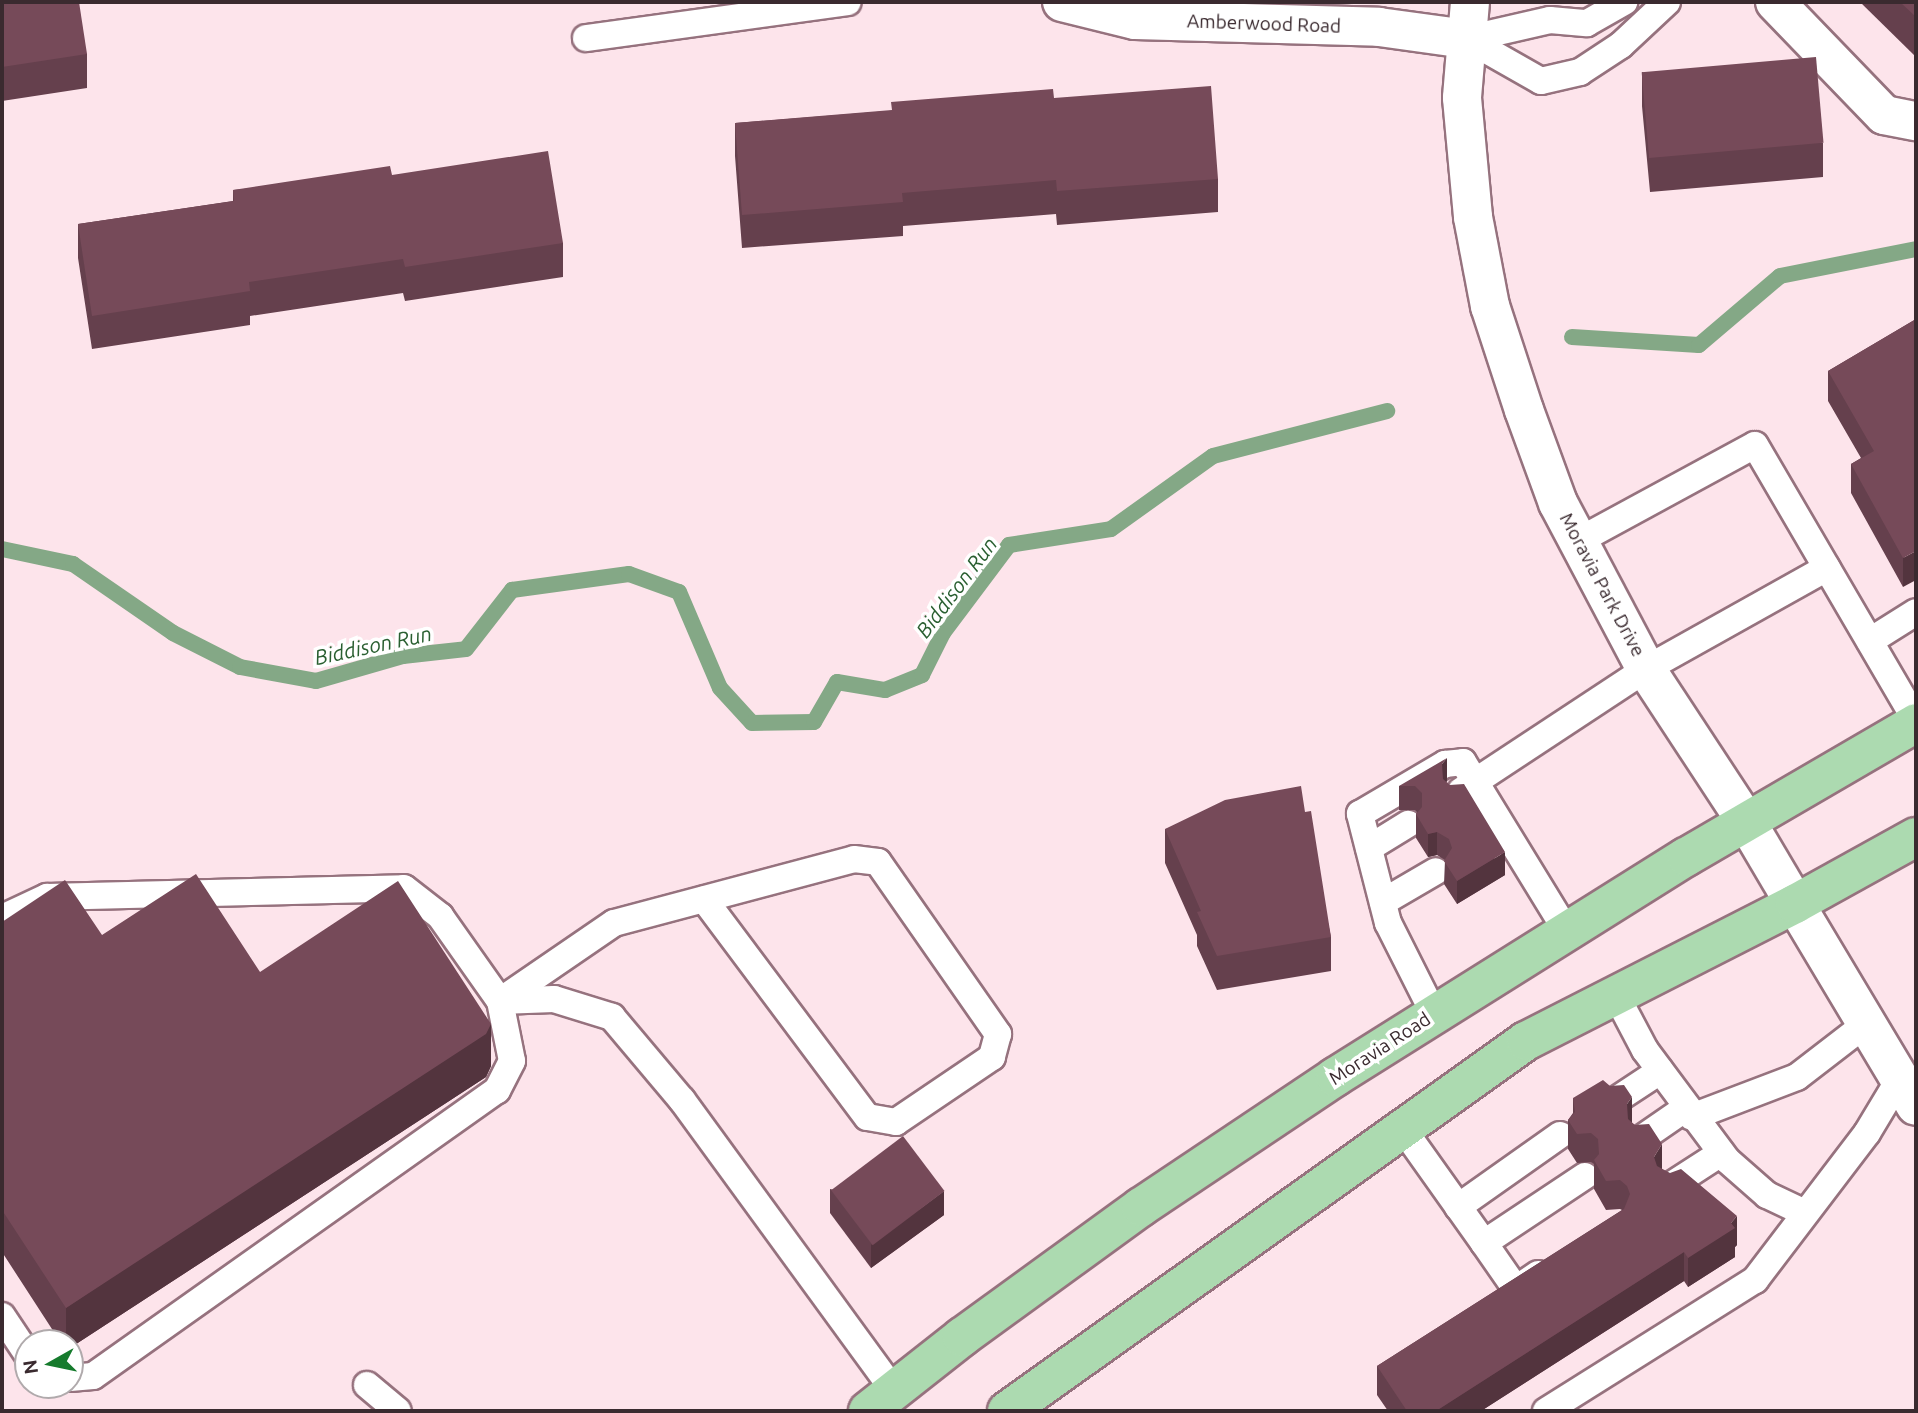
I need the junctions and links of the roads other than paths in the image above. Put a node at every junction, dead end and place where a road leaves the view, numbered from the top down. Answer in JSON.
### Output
{"nodes":[{"id":1,"x":848,"y":2,"type":"edge"},
{"id":2,"x":1062,"y":2,"type":"edge"},
{"id":3,"x":1470,"y":2,"type":"edge"},
{"id":4,"x":1624,"y":2,"type":"edge"},
{"id":5,"x":1667,"y":2,"type":"edge"},
{"id":6,"x":1775,"y":2,"type":"edge"},
{"id":7,"x":727,"y":11,"type":"edge"},
{"id":8,"x":586,"y":38,"type":"dead end"},
{"id":9,"x":1468,"y":39,"type":"junction"},
{"id":10,"x":1916,"y":121,"type":"edge"},
{"id":11,"x":1578,"y":541,"type":"junction"},
{"id":12,"x":1827,"y":568,"type":"junction"},
{"id":13,"x":1916,"y":612,"type":"edge"},
{"id":14,"x":1870,"y":641,"type":"junction"},
{"id":15,"x":1646,"y":669,"type":"junction"},
{"id":16,"x":1916,"y":722,"type":"edge"},
{"id":17,"x":1466,"y":788,"type":"junction"},
{"id":18,"x":1746,"y":821,"type":"junction"},
{"id":19,"x":1408,"y":824,"type":"dead end"},
{"id":20,"x":1916,"y":837,"type":"edge"},
{"id":21,"x":1369,"y":848,"type":"junction"},
{"id":22,"x":1436,"y":871,"type":"dead end"},
{"id":23,"x":704,"y":899,"type":"junction"},
{"id":24,"x":1383,"y":902,"type":"junction"},
{"id":25,"x":1796,"y":904,"type":"junction"},
{"id":26,"x":2,"y":918,"type":"edge"},
{"id":27,"x":1566,"y":930,"type":"junction"},
{"id":28,"x":1616,"y":995,"type":"junction"},
{"id":29,"x":500,"y":1001,"type":"junction"},
{"id":30,"x":1434,"y":1014,"type":"junction"},
{"id":31,"x":1867,"y":1023,"type":"junction"},
{"id":32,"x":1660,"y":1071,"type":"junction"},
{"id":33,"x":1912,"y":1098,"type":"edge"},
{"id":34,"x":1616,"y":1100,"type":"edge"},
{"id":35,"x":1689,"y":1112,"type":"junction"},
{"id":36,"x":1403,"y":1129,"type":"junction"},
{"id":37,"x":1560,"y":1136,"type":"dead end"},
{"id":38,"x":1641,"y":1139,"type":"edge"},
{"id":39,"x":1721,"y":1153,"type":"junction"},
{"id":40,"x":1585,"y":1175,"type":"dead end"},
{"id":41,"x":1670,"y":1186,"type":"edge"},
{"id":42,"x":1458,"y":1207,"type":"junction"},
{"id":43,"x":1805,"y":1213,"type":"junction"},
{"id":44,"x":1484,"y":1243,"type":"junction"},
{"id":45,"x":1560,"y":1259,"type":"edge"},
{"id":46,"x":2,"y":1316,"type":"edge"},
{"id":47,"x":14,"y":1334,"type":"edge"},
{"id":48,"x":84,"y":1377,"type":"edge"},
{"id":49,"x":367,"y":1385,"type":"dead end"},
{"id":50,"x":881,"y":1401,"type":"edge"},
{"id":51,"x":398,"y":1411,"type":"edge"},
{"id":52,"x":1007,"y":1411,"type":"edge"},
{"id":53,"x":1546,"y":1411,"type":"edge"}],
"edges":[{"from":1,"to":7,"type":"lane"},
{"from":2,"to":9,"type":"main road","name":"Amberwood Road"},
{"from":3,"to":9,"type":"main road","name":"Moravia Park Drive"},
{"from":4,"to":9,"type":"lane"},
{"from":5,"to":9,"type":"lane"},
{"from":6,"to":10,"type":"main road"},
{"from":7,"to":8,"type":"lane"},
{"from":9,"to":11,"type":"main road","name":"Moravia Park Drive"},
{"from":11,"to":12,"type":"lane"},
{"from":11,"to":15,"type":"main road","name":"Moravia Park Drive"},
{"from":12,"to":14,"type":"lane"},
{"from":12,"to":15,"type":"lane"},
{"from":13,"to":14,"type":"lane"},
{"from":14,"to":16,"type":"lane"},
{"from":15,"to":17,"type":"lane"},
{"from":15,"to":18,"type":"main road","name":"Moravia Park Drive"},
{"from":16,"to":18,"type":"main road","name":"Moravia Road"},
{"from":17,"to":21,"type":"lane"},
{"from":17,"to":27,"type":"lane"},
{"from":18,"to":25,"type":"main road","name":"Moravia Park Drive"},
{"from":18,"to":27,"type":"main road","name":"Moravia Road"},
{"from":19,"to":21,"type":"lane"},
{"from":20,"to":25,"type":"main road"},
{"from":21,"to":24,"type":"lane"},
{"from":22,"to":24,"type":"lane"},
{"from":23,"to":23,"type":"lane"},
{"from":23,"to":29,"type":"lane"},
{"from":24,"to":30,"type":"lane"},
{"from":25,"to":28,"type":"main road"},
{"from":25,"to":31,"type":"main road","name":"Moravia Park Drive"},
{"from":26,"to":29,"type":"lane"},
{"from":27,"to":30,"type":"main road","name":"Moravia Road"},
{"from":28,"to":32,"type":"lane"},
{"from":28,"to":36,"type":"main road"},
{"from":29,"to":48,"type":"lane"},
{"from":29,"to":50,"type":"lane"},
{"from":30,"to":50,"type":"main road","name":"Moravia Road"},
{"from":31,"to":33,"type":"main road","name":"Moravia Park Drive"},
{"from":31,"to":35,"type":"lane"},
{"from":32,"to":34,"type":"lane"},
{"from":32,"to":35,"type":"lane"},
{"from":33,"to":43,"type":"lane"},
{"from":35,"to":38,"type":"lane"},
{"from":35,"to":39,"type":"lane"},
{"from":36,"to":42,"type":"lane"},
{"from":36,"to":52,"type":"main road"},
{"from":37,"to":42,"type":"lane"},
{"from":39,"to":41,"type":"lane"},
{"from":39,"to":43,"type":"lane"},
{"from":40,"to":44,"type":"lane"},
{"from":42,"to":44,"type":"lane"},
{"from":43,"to":53,"type":"lane"},
{"from":44,"to":45,"type":"lane"},
{"from":46,"to":47,"type":"lane"},
{"from":49,"to":51,"type":"lane"}]}
